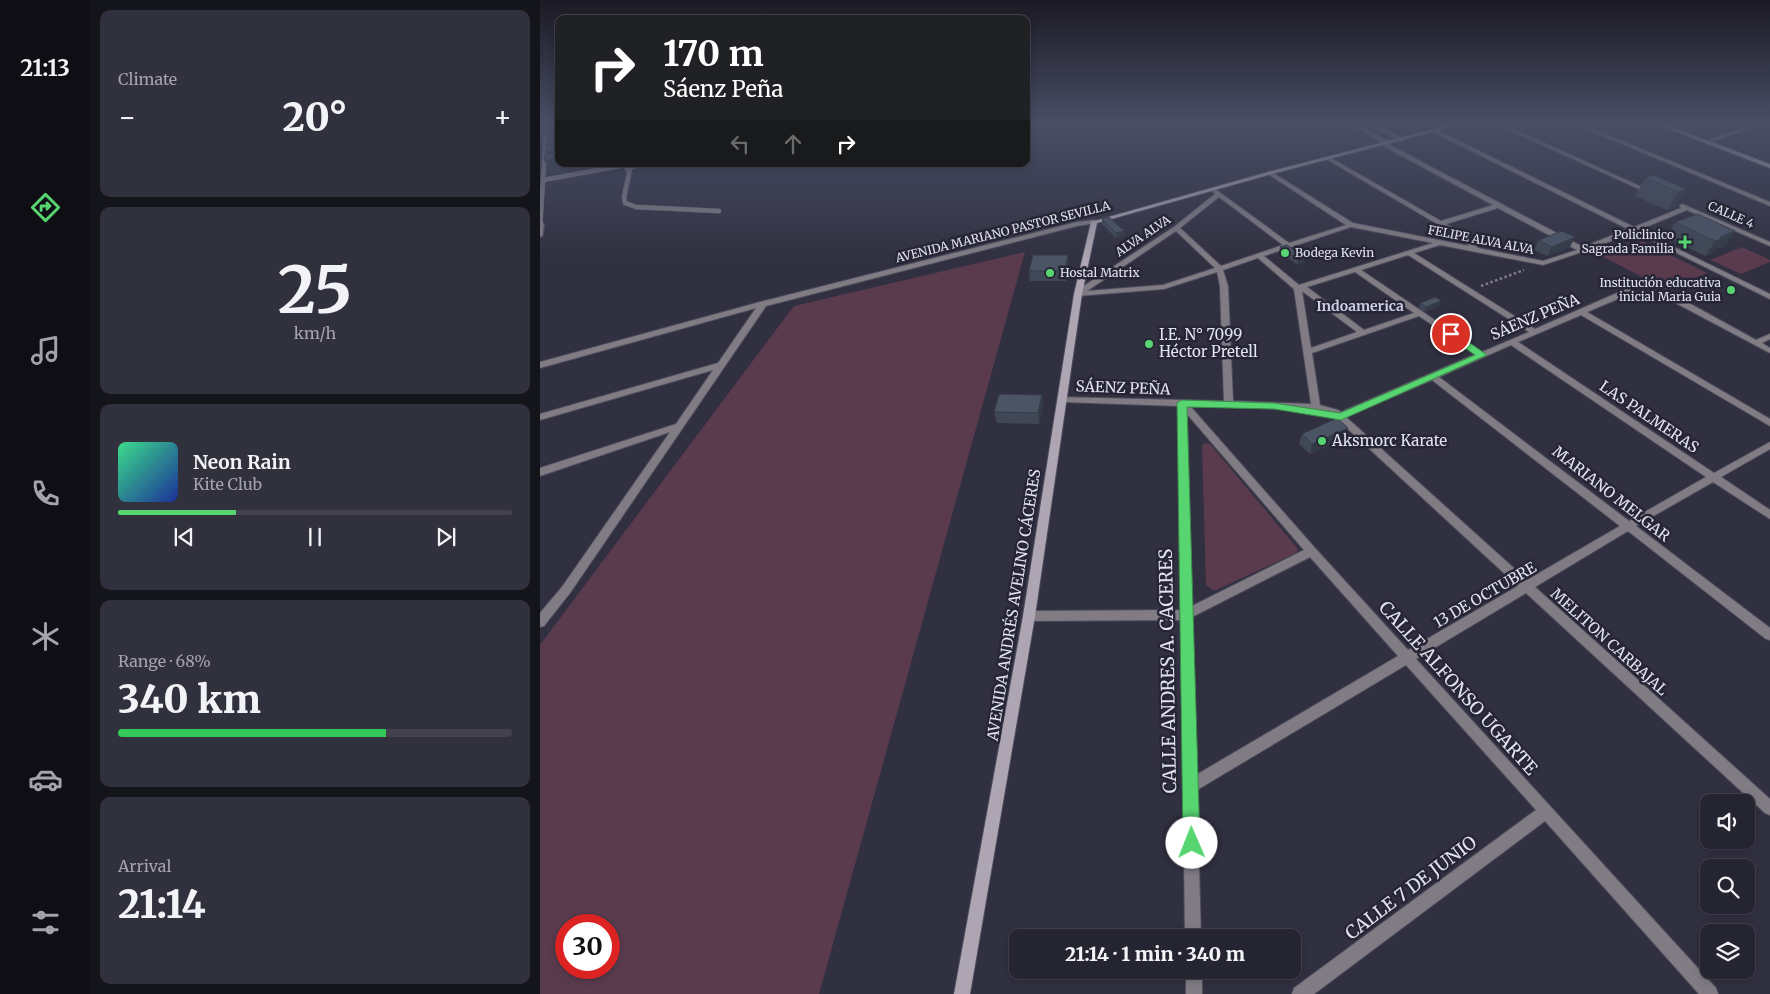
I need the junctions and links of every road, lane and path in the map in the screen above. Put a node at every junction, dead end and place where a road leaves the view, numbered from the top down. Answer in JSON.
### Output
{"nodes":[{"id":1,"x":544,"y":167,"type":"edge"},
{"id":2,"x":611,"y":167,"type":"edge"},
{"id":3,"x":631,"y":167,"type":"edge"},
{"id":4,"x":1294,"y":167,"type":"edge"},
{"id":5,"x":1344,"y":167,"type":"edge"},
{"id":6,"x":1430,"y":167,"type":"edge"},
{"id":7,"x":1506,"y":167,"type":"edge"},
{"id":8,"x":1596,"y":167,"type":"edge"},
{"id":9,"x":1681,"y":167,"type":"edge"},
{"id":10,"x":1270,"y":173,"type":"junction"},
{"id":11,"x":543,"y":180,"type":"junction"},
{"id":12,"x":1212,"y":189,"type":"junction"},
{"id":13,"x":1218,"y":194,"type":"junction"},
{"id":14,"x":1660,"y":196,"type":"edge"},
{"id":15,"x":1678,"y":204,"type":"edge"},
{"id":16,"x":1770,"y":204,"type":"edge"},
{"id":17,"x":1500,"y":205,"type":"junction"},
{"id":18,"x":1687,"y":208,"type":"junction"},
{"id":19,"x":719,"y":211,"type":"dead end"},
{"id":20,"x":1094,"y":222,"type":"junction"},
{"id":21,"x":1442,"y":224,"type":"junction"},
{"id":22,"x":1351,"y":225,"type":"junction"},
{"id":23,"x":1176,"y":228,"type":"junction"},
{"id":24,"x":1633,"y":230,"type":"junction"},
{"id":25,"x":540,"y":234,"type":"edge"},
{"id":26,"x":1769,"y":242,"type":"edge"},
{"id":27,"x":1437,"y":244,"type":"junction"},
{"id":28,"x":1288,"y":246,"type":"junction"},
{"id":29,"x":1583,"y":250,"type":"junction"},
{"id":30,"x":1477,"y":251,"type":"junction"},
{"id":31,"x":1409,"y":253,"type":"junction"},
{"id":32,"x":1258,"y":255,"type":"junction"},
{"id":33,"x":1544,"y":263,"type":"junction"},
{"id":34,"x":1219,"y":268,"type":"junction"},
{"id":35,"x":1356,"y":270,"type":"junction"},
{"id":36,"x":1300,"y":288,"type":"junction"},
{"id":37,"x":1469,"y":290,"type":"junction"},
{"id":38,"x":1629,"y":291,"type":"joint"},
{"id":39,"x":1078,"y":294,"type":"junction"},
{"id":40,"x":1770,"y":297,"type":"edge"},
{"id":41,"x":1673,"y":298,"type":"joint"},
{"id":42,"x":763,"y":304,"type":"junction"},
{"id":43,"x":1582,"y":312,"type":"junction"},
{"id":44,"x":1421,"y":313,"type":"junction"},
{"id":45,"x":1535,"y":332,"type":"junction"},
{"id":46,"x":1363,"y":333,"type":"junction"},
{"id":47,"x":1770,"y":336,"type":"edge"},
{"id":48,"x":1512,"y":342,"type":"junction"},
{"id":49,"x":1756,"y":343,"type":"junction"},
{"id":50,"x":1770,"y":351,"type":"edge"},
{"id":51,"x":1308,"y":352,"type":"junction"},
{"id":52,"x":1482,"y":355,"type":"junction"},
{"id":53,"x":540,"y":365,"type":"edge"},
{"id":54,"x":722,"y":365,"type":"junction"},
{"id":55,"x":1433,"y":376,"type":"junction"},
{"id":56,"x":1062,"y":400,"type":"junction"},
{"id":57,"x":1182,"y":403,"type":"junction"},
{"id":58,"x":1229,"y":404,"type":"junction"},
{"id":59,"x":1274,"y":406,"type":"junction"},
{"id":60,"x":1316,"y":407,"type":"junction"},
{"id":61,"x":1341,"y":416,"type":"junction"},
{"id":62,"x":540,"y":417,"type":"edge"},
{"id":63,"x":1770,"y":423,"type":"edge"},
{"id":64,"x":679,"y":426,"type":"junction"},
{"id":65,"x":1770,"y":445,"type":"edge"},
{"id":66,"x":540,"y":472,"type":"edge"},
{"id":67,"x":1715,"y":478,"type":"junction"},
{"id":68,"x":1770,"y":515,"type":"edge"},
{"id":69,"x":1628,"y":526,"type":"junction"},
{"id":70,"x":1311,"y":551,"type":"junction"},
{"id":71,"x":1527,"y":588,"type":"junction"},
{"id":72,"x":1186,"y":615,"type":"junction"},
{"id":73,"x":1029,"y":616,"type":"junction"},
{"id":74,"x":540,"y":622,"type":"edge"},
{"id":75,"x":1770,"y":635,"type":"edge"},
{"id":76,"x":1407,"y":657,"type":"junction"},
{"id":77,"x":1190,"y":786,"type":"junction"},
{"id":78,"x":1770,"y":808,"type":"edge"},
{"id":79,"x":1545,"y":812,"type":"junction"},
{"id":80,"x":1193,"y":929,"type":"edge"},
{"id":81,"x":1194,"y":979,"type":"edge"},
{"id":82,"x":962,"y":994,"type":"edge"},
{"id":83,"x":1194,"y":994,"type":"edge"},
{"id":84,"x":1300,"y":994,"type":"edge"},
{"id":85,"x":1710,"y":994,"type":"edge"}],
"edges":[{"from":1,"to":11,"type":"lane"},
{"from":2,"to":11,"type":"lane"},
{"from":3,"to":19,"type":"lane"},
{"from":4,"to":10,"type":"street","name":"AVENIDA MARIANO PASTOR SEVILLA"},
{"from":5,"to":21,"type":"street"},
{"from":6,"to":17,"type":"street"},
{"from":7,"to":24,"type":"street"},
{"from":8,"to":14,"type":"street"},
{"from":9,"to":16,"type":"street"},
{"from":10,"to":12,"type":"street","name":"AVENIDA MARIANO PASTOR SEVILLA"},
{"from":10,"to":22,"type":"street"},
{"from":11,"to":25,"type":"lane"},
{"from":12,"to":13,"type":"street"},
{"from":12,"to":20,"type":"street","name":"AVENIDA MARIANO PASTOR SEVILLA"},
{"from":13,"to":23,"type":"street","name":"ALVA ALVA"},
{"from":13,"to":28,"type":"street"},
{"from":15,"to":18,"type":"street","name":"CALLE 4"},
{"from":17,"to":21,"type":"street"},
{"from":17,"to":29,"type":"street"},
{"from":18,"to":24,"type":"street","name":"FELIPE ALVA ALVA"},
{"from":18,"to":26,"type":"street","name":"CALLE 4"},
{"from":20,"to":39,"type":"street","name":"AVENIDA ANDRÉS AVELINO CÁCERES"},
{"from":20,"to":42,"type":"street","name":"AVENIDA MARIANO PASTOR SEVILLA"},
{"from":21,"to":30,"type":"street"},
{"from":22,"to":27,"type":"street","name":"FELIPE ALVA ALVA"},
{"from":22,"to":28,"type":"street"},
{"from":23,"to":34,"type":"street"},
{"from":23,"to":39,"type":"street","name":"ALVA ALVA"},
{"from":24,"to":29,"type":"street","name":"FELIPE ALVA ALVA"},
{"from":24,"to":40,"type":"street"},
{"from":27,"to":30,"type":"street","name":"FELIPE ALVA ALVA"},
{"from":27,"to":31,"type":"street"},
{"from":28,"to":32,"type":"street"},
{"from":29,"to":33,"type":"street","name":"FELIPE ALVA ALVA"},
{"from":30,"to":33,"type":"street","name":"FELIPE ALVA ALVA"},
{"from":31,"to":35,"type":"street"},
{"from":31,"to":37,"type":"street"},
{"from":32,"to":34,"type":"street"},
{"from":32,"to":36,"type":"street"},
{"from":33,"to":37,"type":"path"},
{"from":34,"to":39,"type":"street"},
{"from":34,"to":58,"type":"street"},
{"from":35,"to":36,"type":"street"},
{"from":35,"to":44,"type":"street"},
{"from":36,"to":46,"type":"street"},
{"from":36,"to":51,"type":"street"},
{"from":37,"to":45,"type":"street"},
{"from":38,"to":41,"type":"path"},
{"from":38,"to":43,"type":"street","name":"SÁENZ PEÑA"},
{"from":39,"to":56,"type":"street","name":"AVENIDA ANDRÉS AVELINO CÁCERES"},
{"from":41,"to":49,"type":"street"},
{"from":42,"to":53,"type":"street","name":"AVENIDA MARIANO PASTOR SEVILLA"},
{"from":42,"to":54,"type":"street"},
{"from":43,"to":45,"type":"street","name":"SÁENZ PEÑA"},
{"from":43,"to":63,"type":"street"},
{"from":44,"to":46,"type":"street"},
{"from":44,"to":52,"type":"street"},
{"from":45,"to":48,"type":"street","name":"SÁENZ PEÑA"},
{"from":46,"to":51,"type":"street"},
{"from":47,"to":49,"type":"street"},
{"from":48,"to":52,"type":"street","name":"SÁENZ PEÑA"},
{"from":48,"to":67,"type":"street","name":"LAS PALMERAS"},
{"from":49,"to":50,"type":"street"},
{"from":51,"to":60,"type":"street"},
{"from":52,"to":55,"type":"street","name":"SÁENZ PEÑA"},
{"from":54,"to":62,"type":"street"},
{"from":54,"to":64,"type":"street"},
{"from":55,"to":61,"type":"street","name":"SÁENZ PEÑA"},
{"from":55,"to":69,"type":"street","name":"MARIANO MELGAR"},
{"from":56,"to":57,"type":"street","name":"SÁENZ PEÑA"},
{"from":56,"to":73,"type":"street","name":"AVENIDA ANDRÉS AVELINO CÁCERES"},
{"from":57,"to":58,"type":"street","name":"SÁENZ PEÑA"},
{"from":57,"to":70,"type":"street","name":"CALLE ALFONSO UGARTE"},
{"from":57,"to":72,"type":"street","name":"CALLE ANDRES A. CACERES"},
{"from":58,"to":59,"type":"street","name":"SÁENZ PEÑA"},
{"from":59,"to":60,"type":"street","name":"SÁENZ PEÑA"},
{"from":59,"to":61,"type":"street","name":"SÁENZ PEÑA"},
{"from":60,"to":61,"type":"street","name":"SÁENZ PEÑA"},
{"from":61,"to":71,"type":"street","name":"MELITON CARBAJAL"},
{"from":64,"to":66,"type":"street"},
{"from":64,"to":74,"type":"street"},
{"from":65,"to":67,"type":"street","name":"13 DE OCTUBRE"},
{"from":67,"to":68,"type":"street","name":"LAS PALMERAS"},
{"from":67,"to":69,"type":"street","name":"13 DE OCTUBRE"},
{"from":69,"to":71,"type":"street","name":"13 DE OCTUBRE"},
{"from":69,"to":75,"type":"street","name":"MARIANO MELGAR"},
{"from":70,"to":72,"type":"street"},
{"from":70,"to":76,"type":"street","name":"CALLE ALFONSO UGARTE"},
{"from":71,"to":76,"type":"street","name":"13 DE OCTUBRE"},
{"from":71,"to":78,"type":"street","name":"MELITON CARBAJAL"},
{"from":72,"to":73,"type":"street"},
{"from":72,"to":77,"type":"street","name":"CALLE ANDRES A. CACERES"},
{"from":73,"to":82,"type":"street","name":"AVENIDA ANDRÉS AVELINO CÁCERES"},
{"from":76,"to":77,"type":"street","name":"13 DE OCTUBRE"},
{"from":76,"to":79,"type":"street","name":"CALLE ALFONSO UGARTE"},
{"from":77,"to":80,"type":"street","name":"CALLE ANDRES A. CACERES"},
{"from":79,"to":84,"type":"street","name":"CALLE 7 DE JUNIO"},
{"from":79,"to":85,"type":"street","name":"CALLE ALFONSO UGARTE"},
{"from":81,"to":83,"type":"street"}]}
